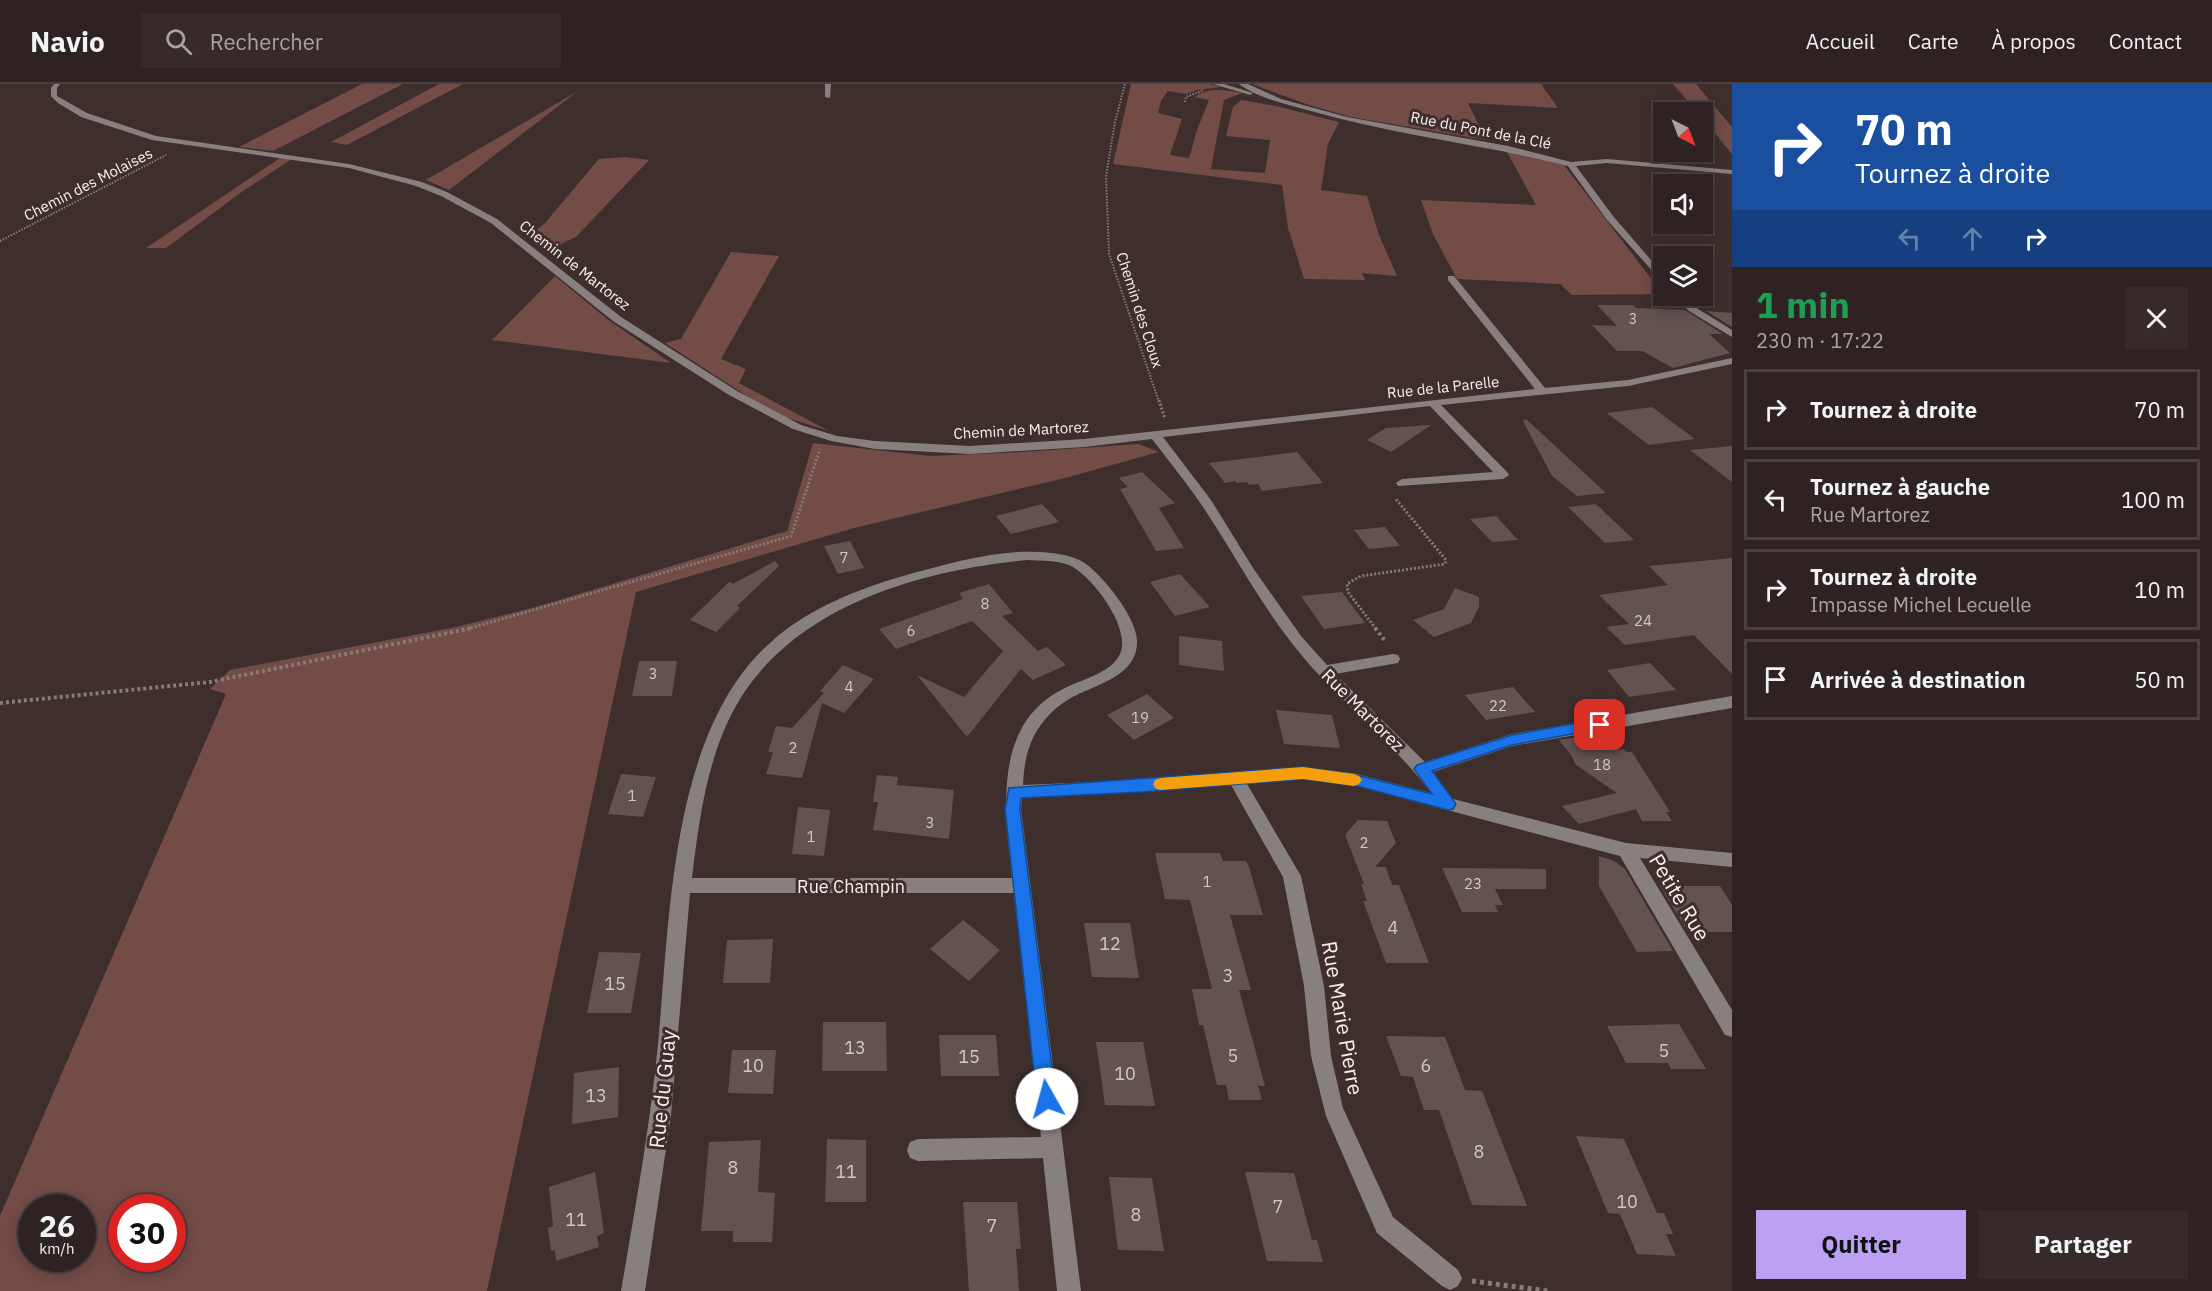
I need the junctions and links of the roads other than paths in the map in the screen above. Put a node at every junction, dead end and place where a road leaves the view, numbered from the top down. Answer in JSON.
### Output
{"nodes":[{"id":1,"x":57,"y":84,"type":"edge"},
{"id":2,"x":828,"y":84,"type":"edge"},
{"id":3,"x":1216,"y":84,"type":"edge"},
{"id":4,"x":1242,"y":84,"type":"edge"},
{"id":5,"x":828,"y":97,"type":"dead end"},
{"id":6,"x":1279,"y":100,"type":"junction"},
{"id":7,"x":1571,"y":164,"type":"junction"},
{"id":8,"x":1732,"y":172,"type":"edge"},
{"id":9,"x":1653,"y":268,"type":"edge"},
{"id":10,"x":1451,"y":278,"type":"dead end"},
{"id":11,"x":1689,"y":306,"type":"edge"},
{"id":12,"x":1732,"y":334,"type":"edge"},
{"id":13,"x":1732,"y":361,"type":"edge"},
{"id":14,"x":1543,"y":392,"type":"junction"},
{"id":15,"x":1432,"y":402,"type":"junction"},
{"id":16,"x":1162,"y":435,"type":"junction"},
{"id":17,"x":1402,"y":483,"type":"road end"},
{"id":18,"x":1393,"y":659,"type":"road end"},
{"id":19,"x":1324,"y":671,"type":"junction"},
{"id":20,"x":1732,"y":702,"type":"edge"},
{"id":21,"x":1422,"y":769,"type":"junction"},
{"id":22,"x":1235,"y":777,"type":"junction"},
{"id":23,"x":1014,"y":792,"type":"junction"},
{"id":24,"x":1448,"y":804,"type":"junction"},
{"id":25,"x":1626,"y":850,"type":"junction"},
{"id":26,"x":1732,"y":860,"type":"edge"},
{"id":27,"x":1022,"y":885,"type":"junction"},
{"id":28,"x":681,"y":886,"type":"junction"},
{"id":29,"x":1732,"y":1028,"type":"edge"},
{"id":30,"x":1052,"y":1147,"type":"junction"},
{"id":31,"x":918,"y":1149,"type":"dead end"},
{"id":32,"x":1450,"y":1278,"type":"road end"},
{"id":33,"x":633,"y":1291,"type":"edge"},
{"id":34,"x":1069,"y":1291,"type":"edge"}],
"edges":[{"from":1,"to":16,"type":"street","name":"Chemin de Martorez"},
{"from":2,"to":5,"type":"street"},
{"from":3,"to":6,"type":"street"},
{"from":4,"to":6,"type":"street","name":"Rue du Pont de la Clé"},
{"from":6,"to":7,"type":"street","name":"Rue du Pont de la Clé"},
{"from":7,"to":8,"type":"street"},
{"from":7,"to":9,"type":"street","name":"Rue du Pont de la Clé"},
{"from":10,"to":14,"type":"street"},
{"from":11,"to":12,"type":"street"},
{"from":13,"to":14,"type":"street","name":"Rue de la Parelle"},
{"from":14,"to":15,"type":"street","name":"Rue de la Parelle"},
{"from":15,"to":16,"type":"street","name":"Rue de la Parelle"},
{"from":15,"to":17,"type":"street"},
{"from":16,"to":19,"type":"street","name":"Rue Martorez"},
{"from":18,"to":19,"type":"street"},
{"from":19,"to":21,"type":"street","name":"Rue Martorez"},
{"from":20,"to":21,"type":"street"},
{"from":21,"to":24,"type":"street","name":"Rue Martorez"},
{"from":22,"to":23,"type":"street"},
{"from":22,"to":24,"type":"street"},
{"from":22,"to":32,"type":"street","name":"Rue Marie Pierre"},
{"from":23,"to":27,"type":"street","name":"Rue du Guay"},
{"from":23,"to":28,"type":"street","name":"Rue du Guay"},
{"from":24,"to":25,"type":"street"},
{"from":25,"to":26,"type":"street"},
{"from":25,"to":29,"type":"street","name":"Petite Rue"},
{"from":27,"to":28,"type":"street","name":"Rue Champin"},
{"from":27,"to":30,"type":"street","name":"Rue du Guay"},
{"from":28,"to":33,"type":"street","name":"Rue du Guay"},
{"from":30,"to":31,"type":"street"},
{"from":30,"to":34,"type":"street","name":"Rue du Guay"}]}
